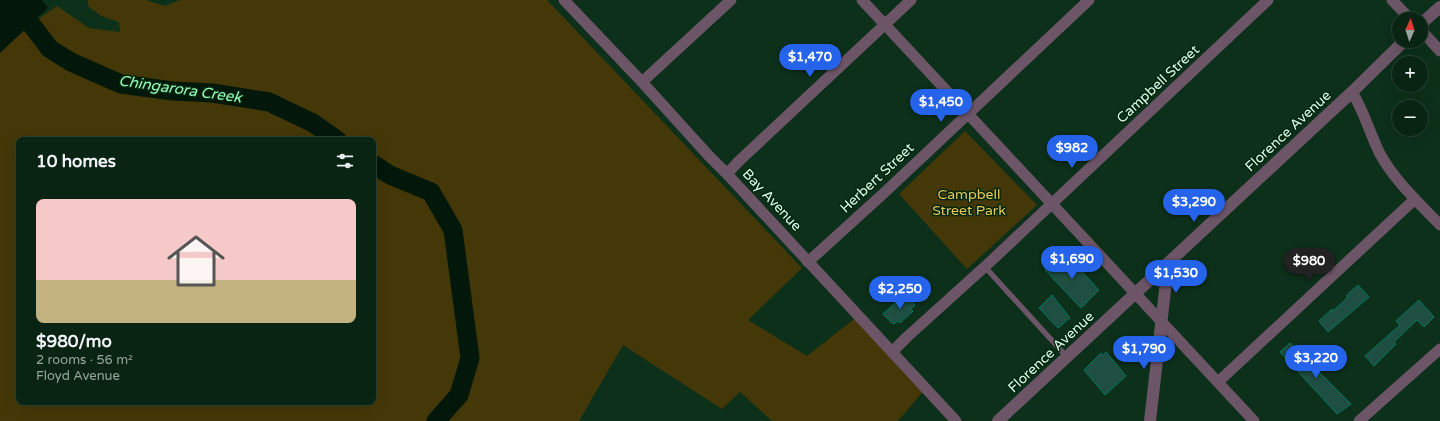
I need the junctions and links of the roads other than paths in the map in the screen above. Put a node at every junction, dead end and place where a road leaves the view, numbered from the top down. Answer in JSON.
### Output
{"nodes":[{"id":1,"x":564,"y":0,"type":"edge"},
{"id":2,"x":731,"y":0,"type":"edge"},
{"id":3,"x":862,"y":0,"type":"edge"},
{"id":4,"x":911,"y":0,"type":"edge"},
{"id":5,"x":1089,"y":0,"type":"edge"},
{"id":6,"x":1268,"y":0,"type":"edge"},
{"id":7,"x":1392,"y":0,"type":"edge"},
{"id":8,"x":1440,"y":7,"type":"edge"},
{"id":9,"x":1403,"y":12,"type":"edge"},
{"id":10,"x":1428,"y":18,"type":"edge"},
{"id":11,"x":885,"y":25,"type":"junction"},
{"id":12,"x":1428,"y":38,"type":"edge"},
{"id":13,"x":1397,"y":48,"type":"edge"},
{"id":14,"x":1440,"y":51,"type":"edge"},
{"id":15,"x":642,"y":82,"type":"junction"},
{"id":16,"x":1352,"y":92,"type":"junction"},
{"id":17,"x":968,"y":113,"type":"junction"},
{"id":18,"x":727,"y":174,"type":"junction"},
{"id":19,"x":1416,"y":199,"type":"junction"},
{"id":20,"x":1052,"y":204,"type":"junction"},
{"id":21,"x":1440,"y":225,"type":"edge"},
{"id":22,"x":808,"y":262,"type":"junction"},
{"id":23,"x":1168,"y":264,"type":"junction"},
{"id":24,"x":984,"y":268,"type":"junction"},
{"id":25,"x":1135,"y":294,"type":"junction"},
{"id":26,"x":1161,"y":320,"type":"junction"},
{"id":27,"x":1440,"y":349,"type":"edge"},
{"id":28,"x":892,"y":352,"type":"junction"},
{"id":29,"x":1067,"y":357,"type":"junction"},
{"id":30,"x":1218,"y":382,"type":"junction"},
{"id":31,"x":956,"y":421,"type":"edge"},
{"id":32,"x":998,"y":421,"type":"edge"},
{"id":33,"x":1150,"y":421,"type":"edge"},
{"id":34,"x":1254,"y":421,"type":"edge"},
{"id":35,"x":1359,"y":421,"type":"edge"}],
"edges":[{"from":1,"to":15,"type":"street","name":"Bay Avenue"},
{"from":2,"to":15,"type":"street"},
{"from":3,"to":11,"type":"street"},
{"from":4,"to":11,"type":"street"},
{"from":5,"to":17,"type":"street","name":"Herbert Street"},
{"from":6,"to":20,"type":"street","name":"Campbell Street"},
{"from":7,"to":9,"type":"street"},
{"from":8,"to":10,"type":"street"},
{"from":11,"to":17,"type":"street"},
{"from":11,"to":18,"type":"street"},
{"from":12,"to":14,"type":"street"},
{"from":13,"to":16,"type":"street","name":"Florence Avenue"},
{"from":15,"to":18,"type":"street","name":"Bay Avenue"},
{"from":16,"to":19,"type":"street"},
{"from":16,"to":23,"type":"street","name":"Florence Avenue"},
{"from":17,"to":20,"type":"street"},
{"from":17,"to":22,"type":"street","name":"Herbert Street"},
{"from":18,"to":22,"type":"street","name":"Bay Avenue"},
{"from":19,"to":21,"type":"street"},
{"from":19,"to":30,"type":"street"},
{"from":20,"to":24,"type":"street","name":"Campbell Street"},
{"from":20,"to":25,"type":"street"},
{"from":22,"to":28,"type":"street","name":"Bay Avenue"},
{"from":23,"to":25,"type":"street","name":"Florence Avenue"},
{"from":23,"to":26,"type":"street"},
{"from":24,"to":28,"type":"street","name":"Campbell Street"},
{"from":24,"to":29,"type":"lane"},
{"from":25,"to":26,"type":"street"},
{"from":25,"to":29,"type":"street","name":"Florence Avenue"},
{"from":26,"to":30,"type":"street"},
{"from":26,"to":33,"type":"street"},
{"from":27,"to":35,"type":"street"},
{"from":28,"to":31,"type":"street","name":"Bay Avenue"},
{"from":29,"to":32,"type":"street","name":"Florence Avenue"},
{"from":30,"to":34,"type":"street"}]}
